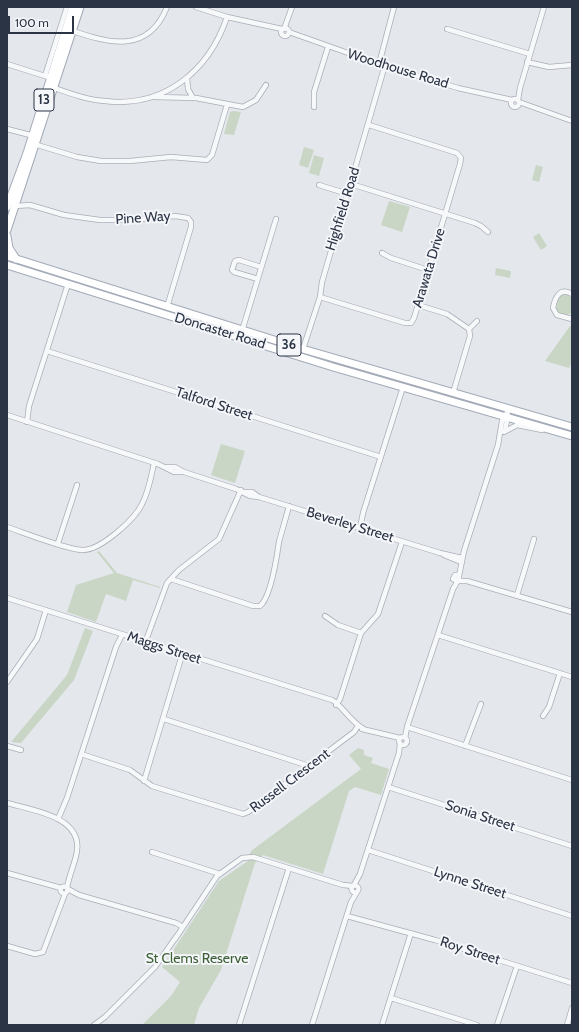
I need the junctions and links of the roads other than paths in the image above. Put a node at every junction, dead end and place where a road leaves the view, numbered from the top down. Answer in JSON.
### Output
{"nodes":[{"id":1,"x":168,"y":7,"type":"edge"},
{"id":2,"x":196,"y":7,"type":"edge"},
{"id":3,"x":292,"y":7,"type":"edge"},
{"id":4,"x":394,"y":7,"type":"edge"},
{"id":5,"x":544,"y":7,"type":"edge"},
{"id":6,"x":72,"y":8,"type":"edge"},
{"id":7,"x":226,"y":17,"type":"junction"},
{"id":8,"x":448,"y":29,"type":"dead end"},
{"id":9,"x":70,"y":30,"type":"junction"},
{"id":10,"x":285,"y":32,"type":"junction"},
{"id":11,"x":328,"y":46,"type":"junction"},
{"id":12,"x":530,"y":54,"type":"junction"},
{"id":13,"x":528,"y":61,"type":"junction"},
{"id":14,"x":377,"y":63,"type":"junction"},
{"id":15,"x":7,"y":64,"type":"edge"},
{"id":16,"x":572,"y":65,"type":"edge"},
{"id":17,"x":386,"y":66,"type":"junction"},
{"id":18,"x":51,"y":78,"type":"junction"},
{"id":19,"x":187,"y":78,"type":"junction"},
{"id":20,"x":266,"y":85,"type":"dead end"},
{"id":21,"x":52,"y":87,"type":"junction"},
{"id":22,"x":154,"y":97,"type":"junction"},
{"id":23,"x":193,"y":98,"type":"junction"},
{"id":24,"x":515,"y":102,"type":"junction"},
{"id":25,"x":227,"y":105,"type":"junction"},
{"id":26,"x":314,"y":106,"type":"dead end"},
{"id":27,"x":572,"y":121,"type":"edge"},
{"id":28,"x":368,"y":125,"type":"junction"},
{"id":29,"x":7,"y":129,"type":"edge"},
{"id":30,"x":34,"y":140,"type":"junction"},
{"id":31,"x":351,"y":184,"type":"junction"},
{"id":32,"x":319,"y":185,"type":"dead end"},
{"id":33,"x":13,"y":191,"type":"edge"},
{"id":34,"x":348,"y":194,"type":"junction"},
{"id":35,"x":30,"y":205,"type":"junction"},
{"id":36,"x":15,"y":206,"type":"junction"},
{"id":37,"x":7,"y":207,"type":"edge"},
{"id":38,"x":445,"y":214,"type":"junction"},
{"id":39,"x":276,"y":219,"type":"dead end"},
{"id":40,"x":7,"y":230,"type":"edge"},
{"id":41,"x":488,"y":232,"type":"dead end"},
{"id":42,"x":7,"y":236,"type":"edge"},
{"id":43,"x":382,"y":252,"type":"dead end"},
{"id":44,"x":7,"y":256,"type":"edge"},
{"id":45,"x":16,"y":258,"type":"junction"},
{"id":46,"x":7,"y":265,"type":"edge"},
{"id":47,"x":261,"y":267,"type":"junction"},
{"id":48,"x":428,"y":270,"type":"junction"},
{"id":49,"x":258,"y":279,"type":"junction"},
{"id":50,"x":68,"y":284,"type":"junction"},
{"id":51,"x":572,"y":294,"type":"edge"},
{"id":52,"x":320,"y":297,"type":"junction"},
{"id":53,"x":418,"y":305,"type":"junction"},
{"id":54,"x":166,"y":307,"type":"junction"},
{"id":55,"x":572,"y":319,"type":"edge"},
{"id":56,"x":477,"y":321,"type":"dead end"},
{"id":57,"x":469,"y":329,"type":"junction"},
{"id":58,"x":242,"y":331,"type":"junction"},
{"id":59,"x":47,"y":351,"type":"junction"},
{"id":60,"x":304,"y":352,"type":"junction"},
{"id":61,"x":403,"y":387,"type":"junction"},
{"id":62,"x":453,"y":393,"type":"junction"},
{"id":63,"x":509,"y":409,"type":"junction"},
{"id":64,"x":7,"y":415,"type":"edge"},
{"id":65,"x":506,"y":417,"type":"junction"},
{"id":66,"x":25,"y":421,"type":"junction"},
{"id":67,"x":572,"y":427,"type":"edge"},
{"id":68,"x":504,"y":432,"type":"junction"},
{"id":69,"x":560,"y":432,"type":"junction"},
{"id":70,"x":572,"y":436,"type":"edge"},
{"id":71,"x":498,"y":445,"type":"junction"},
{"id":72,"x":381,"y":457,"type":"junction"},
{"id":73,"x":156,"y":463,"type":"junction"},
{"id":74,"x":77,"y":485,"type":"dead end"},
{"id":75,"x":240,"y":490,"type":"junction"},
{"id":76,"x":290,"y":506,"type":"junction"},
{"id":77,"x":7,"y":527,"type":"edge"},
{"id":78,"x":358,"y":528,"type":"junction"},
{"id":79,"x":534,"y":539,"type":"dead end"},
{"id":80,"x":401,"y":541,"type":"junction"},
{"id":81,"x":58,"y":544,"type":"junction"},
{"id":82,"x":461,"y":562,"type":"junction"},
{"id":83,"x":457,"y":578,"type":"junction"},
{"id":84,"x":170,"y":579,"type":"junction"},
{"id":85,"x":516,"y":595,"type":"junction"},
{"id":86,"x":7,"y":598,"type":"edge"},
{"id":87,"x":46,"y":610,"type":"junction"},
{"id":88,"x":572,"y":612,"type":"edge"},
{"id":89,"x":325,"y":616,"type":"dead end"},
{"id":90,"x":361,"y":633,"type":"junction"},
{"id":91,"x":120,"y":635,"type":"junction"},
{"id":92,"x":438,"y":635,"type":"junction"},
{"id":93,"x":147,"y":643,"type":"junction"},
{"id":94,"x":184,"y":655,"type":"junction"},
{"id":95,"x":560,"y":673,"type":"junction"},
{"id":96,"x":572,"y":677,"type":"edge"},
{"id":97,"x":7,"y":682,"type":"edge"},
{"id":98,"x":480,"y":704,"type":"dead end"},
{"id":99,"x":338,"y":705,"type":"junction"},
{"id":100,"x":543,"y":716,"type":"dead end"},
{"id":101,"x":164,"y":719,"type":"junction"},
{"id":102,"x":358,"y":727,"type":"junction"},
{"id":103,"x":407,"y":727,"type":"junction"},
{"id":104,"x":402,"y":741,"type":"junction"},
{"id":105,"x":7,"y":746,"type":"edge"},
{"id":106,"x":465,"y":746,"type":"junction"},
{"id":107,"x":21,"y":750,"type":"dead end"},
{"id":108,"x":81,"y":754,"type":"junction"},
{"id":109,"x":308,"y":768,"type":"junction"},
{"id":110,"x":572,"y":780,"type":"edge"},
{"id":111,"x":144,"y":781,"type":"junction"},
{"id":112,"x":388,"y":787,"type":"junction"},
{"id":113,"x":7,"y":803,"type":"edge"},
{"id":114,"x":58,"y":819,"type":"junction"},
{"id":115,"x":572,"y":846,"type":"edge"},
{"id":116,"x":368,"y":850,"type":"junction"},
{"id":117,"x":152,"y":852,"type":"dead end"},
{"id":118,"x":289,"y":868,"type":"junction"},
{"id":119,"x":7,"y":873,"type":"edge"},
{"id":120,"x":220,"y":874,"type":"junction"},
{"id":121,"x":354,"y":888,"type":"junction"},
{"id":122,"x":64,"y":890,"type":"junction"},
{"id":123,"x":347,"y":914,"type":"junction"},
{"id":124,"x":572,"y":916,"type":"edge"},
{"id":125,"x":181,"y":926,"type":"junction"},
{"id":126,"x":411,"y":933,"type":"junction"},
{"id":127,"x":7,"y":946,"type":"edge"},
{"id":128,"x":517,"y":966,"type":"junction"},
{"id":129,"x":572,"y":983,"type":"edge"},
{"id":130,"x":391,"y":998,"type":"junction"},
{"id":131,"x":572,"y":1008,"type":"edge"},
{"id":132,"x":94,"y":1025,"type":"edge"},
{"id":133,"x":239,"y":1025,"type":"edge"},
{"id":134,"x":312,"y":1025,"type":"edge"},
{"id":135,"x":382,"y":1025,"type":"edge"},
{"id":136,"x":477,"y":1025,"type":"edge"},
{"id":137,"x":498,"y":1025,"type":"edge"},
{"id":138,"x":566,"y":1025,"type":"edge"}],
"edges":[{"from":1,"to":9,"type":"street"},
{"from":2,"to":7,"type":"street","name":"Woodhouse Road"},
{"from":3,"to":10,"type":"street"},
{"from":4,"to":14,"type":"street"},
{"from":5,"to":12,"type":"street"},
{"from":6,"to":9,"type":"main road","number":"13"},
{"from":6,"to":18,"type":"street"},
{"from":7,"to":10,"type":"street","name":"Woodhouse Road"},
{"from":7,"to":19,"type":"street"},
{"from":8,"to":12,"type":"street"},
{"from":9,"to":18,"type":"main road","number":"13"},
{"from":10,"to":11,"type":"street","name":"Woodhouse Road"},
{"from":11,"to":14,"type":"street","name":"Woodhouse Road"},
{"from":11,"to":26,"type":"street"},
{"from":12,"to":13,"type":"street"},
{"from":13,"to":16,"type":"street"},
{"from":13,"to":24,"type":"street"},
{"from":14,"to":17,"type":"street","name":"Woodhouse Road"},
{"from":15,"to":18,"type":"street"},
{"from":17,"to":24,"type":"street","name":"Woodhouse Road"},
{"from":17,"to":28,"type":"street","name":"Highfield Road"},
{"from":18,"to":21,"type":"main road","number":"13"},
{"from":19,"to":22,"type":"street"},
{"from":19,"to":23,"type":"street"},
{"from":20,"to":25,"type":"street"},
{"from":21,"to":22,"type":"street"},
{"from":21,"to":30,"type":"main road","number":"13"},
{"from":22,"to":23,"type":"street"},
{"from":23,"to":25,"type":"street"},
{"from":24,"to":27,"type":"street","name":"Woodhouse Road"},
{"from":25,"to":30,"type":"street"},
{"from":28,"to":31,"type":"street","name":"Highfield Road"},
{"from":28,"to":38,"type":"street","name":"Arawata Drive"},
{"from":29,"to":30,"type":"street"},
{"from":30,"to":33,"type":"main road","number":"13"},
{"from":31,"to":34,"type":"street","name":"Highfield Road"},
{"from":31,"to":38,"type":"street"},
{"from":32,"to":34,"type":"street"},
{"from":33,"to":35,"type":"street","name":"Pine Way"},
{"from":33,"to":36,"type":"main road","number":"13"},
{"from":33,"to":37,"type":"main road","number":"13"},
{"from":34,"to":52,"type":"street","name":"Highfield Road"},
{"from":35,"to":36,"type":"street","name":"Pine Way"},
{"from":35,"to":54,"type":"street","name":"Pine Way"},
{"from":36,"to":40,"type":"main road","number":"13"},
{"from":38,"to":41,"type":"street"},
{"from":38,"to":48,"type":"street","name":"Arawata Drive"},
{"from":39,"to":47,"type":"street"},
{"from":42,"to":45,"type":"main road"},
{"from":43,"to":48,"type":"street"},
{"from":44,"to":45,"type":"main road","name":"Doncaster Road","number":"36"},
{"from":45,"to":54,"type":"main road","name":"Doncaster Road","number":"36"},
{"from":46,"to":50,"type":"main road","name":"Doncaster Road","number":"36"},
{"from":47,"to":49,"type":"street"},
{"from":47,"to":49,"type":"street"},
{"from":48,"to":53,"type":"street","name":"Arawata Drive"},
{"from":49,"to":58,"type":"street"},
{"from":50,"to":59,"type":"street"},
{"from":50,"to":60,"type":"main road","name":"Doncaster Road","number":"36"},
{"from":51,"to":55,"type":"street"},
{"from":52,"to":53,"type":"street","name":"Arawata Drive"},
{"from":52,"to":60,"type":"street","name":"Highfield Road"},
{"from":53,"to":57,"type":"street"},
{"from":54,"to":58,"type":"main road","name":"Doncaster Road","number":"36"},
{"from":56,"to":57,"type":"street"},
{"from":57,"to":62,"type":"street"},
{"from":58,"to":60,"type":"main road","name":"Doncaster Road","number":"36"},
{"from":59,"to":66,"type":"street"},
{"from":59,"to":72,"type":"street","name":"Talford Street"},
{"from":60,"to":61,"type":"main road","name":"Doncaster Road","number":"36"},
{"from":60,"to":62,"type":"main road","name":"Doncaster Road","number":"36"},
{"from":61,"to":65,"type":"main road","name":"Doncaster Road","number":"36"},
{"from":61,"to":72,"type":"street"},
{"from":62,"to":63,"type":"main road","name":"Doncaster Road","number":"36"},
{"from":63,"to":65,"type":"street"},
{"from":63,"to":67,"type":"main road","name":"Doncaster Road","number":"36"},
{"from":64,"to":66,"type":"street","name":"Beverley Street"},
{"from":65,"to":68,"type":"street"},
{"from":65,"to":69,"type":"main road","name":"Doncaster Road","number":"36"},
{"from":65,"to":71,"type":"street"},
{"from":66,"to":73,"type":"street","name":"Beverley Street"},
{"from":68,"to":69,"type":"street"},
{"from":68,"to":71,"type":"street"},
{"from":69,"to":70,"type":"main road","name":"Doncaster Road","number":"36"},
{"from":71,"to":82,"type":"street"},
{"from":72,"to":78,"type":"street"},
{"from":73,"to":75,"type":"street","name":"Beverley Street"},
{"from":73,"to":81,"type":"street"},
{"from":74,"to":81,"type":"street"},
{"from":75,"to":76,"type":"street","name":"Beverley Street"},
{"from":75,"to":84,"type":"street"},
{"from":76,"to":78,"type":"street","name":"Beverley Street"},
{"from":76,"to":84,"type":"street"},
{"from":77,"to":81,"type":"street"},
{"from":78,"to":80,"type":"street","name":"Beverley Street"},
{"from":79,"to":85,"type":"street"},
{"from":80,"to":82,"type":"street","name":"Beverley Street"},
{"from":80,"to":90,"type":"street"},
{"from":82,"to":83,"type":"street"},
{"from":83,"to":85,"type":"street"},
{"from":83,"to":92,"type":"street"},
{"from":84,"to":93,"type":"street"},
{"from":85,"to":88,"type":"street"},
{"from":86,"to":87,"type":"street","name":"Maggs Street"},
{"from":87,"to":91,"type":"street","name":"Maggs Street"},
{"from":87,"to":97,"type":"street"},
{"from":89,"to":90,"type":"street"},
{"from":90,"to":99,"type":"street"},
{"from":91,"to":93,"type":"street","name":"Maggs Street"},
{"from":91,"to":108,"type":"street"},
{"from":92,"to":95,"type":"street"},
{"from":92,"to":103,"type":"street"},
{"from":93,"to":94,"type":"street","name":"Maggs Street"},
{"from":94,"to":99,"type":"street","name":"Maggs Street"},
{"from":94,"to":101,"type":"street"},
{"from":95,"to":96,"type":"street"},
{"from":95,"to":100,"type":"street"},
{"from":98,"to":106,"type":"street"},
{"from":99,"to":102,"type":"street"},
{"from":101,"to":109,"type":"street"},
{"from":101,"to":111,"type":"street"},
{"from":102,"to":104,"type":"street"},
{"from":102,"to":109,"type":"street","name":"Russell Crescent"},
{"from":103,"to":104,"type":"street"},
{"from":103,"to":106,"type":"street"},
{"from":104,"to":112,"type":"street"},
{"from":105,"to":107,"type":"street"},
{"from":106,"to":110,"type":"street"},
{"from":108,"to":111,"type":"street","name":"Russell Crescent"},
{"from":108,"to":114,"type":"street"},
{"from":109,"to":111,"type":"street","name":"Russell Crescent"},
{"from":112,"to":115,"type":"street","name":"Sonia Street"},
{"from":112,"to":116,"type":"street"},
{"from":113,"to":114,"type":"street"},
{"from":114,"to":122,"type":"street"},
{"from":116,"to":121,"type":"street"},
{"from":116,"to":124,"type":"street","name":"Lynne Street"},
{"from":117,"to":120,"type":"street"},
{"from":118,"to":120,"type":"street"},
{"from":118,"to":121,"type":"street"},
{"from":118,"to":133,"type":"street"},
{"from":119,"to":122,"type":"street"},
{"from":120,"to":125,"type":"street"},
{"from":121,"to":123,"type":"street"},
{"from":122,"to":125,"type":"street"},
{"from":122,"to":127,"type":"street"},
{"from":123,"to":126,"type":"street","name":"Roy Street"},
{"from":123,"to":134,"type":"street"},
{"from":125,"to":132,"type":"street"},
{"from":126,"to":128,"type":"street","name":"Roy Street"},
{"from":126,"to":130,"type":"street"},
{"from":128,"to":129,"type":"street","name":"Roy Street"},
{"from":128,"to":137,"type":"street"},
{"from":130,"to":135,"type":"street"},
{"from":130,"to":136,"type":"street"},
{"from":131,"to":138,"type":"street"}]}
